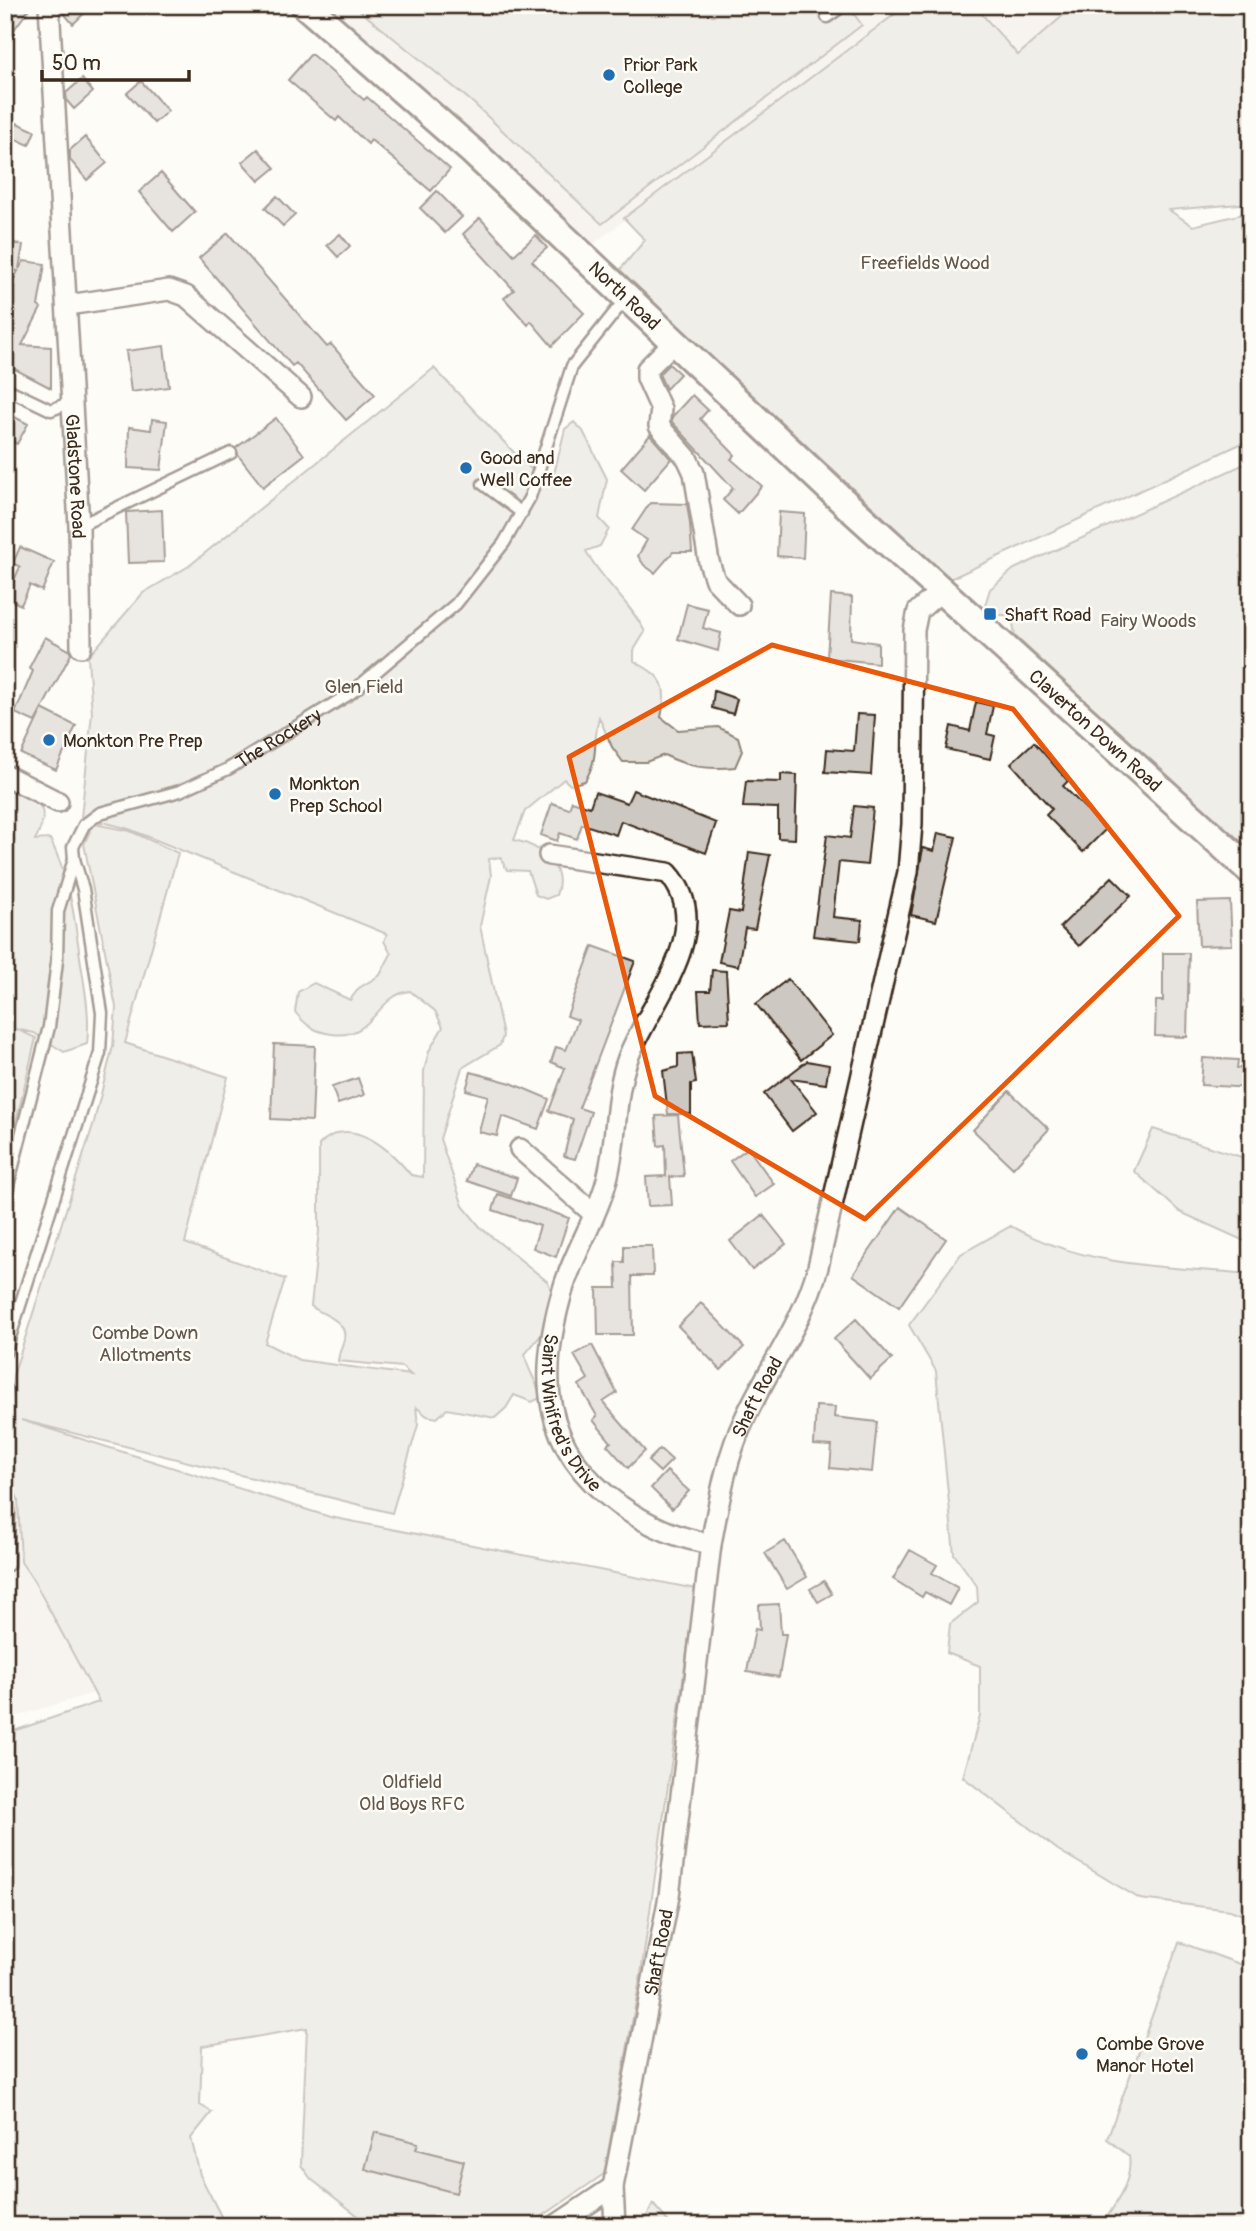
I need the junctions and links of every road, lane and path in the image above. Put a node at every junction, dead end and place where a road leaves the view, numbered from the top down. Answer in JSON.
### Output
{"nodes":[{"id":1,"x":49,"y":5,"type":"edge"},
{"id":2,"x":304,"y":5,"type":"edge"},
{"id":3,"x":844,"y":5,"type":"edge"},
{"id":4,"x":827,"y":17,"type":"dead end"},
{"id":5,"x":627,"y":297,"type":"junction"},
{"id":6,"x":68,"y":305,"type":"junction"},
{"id":7,"x":675,"y":341,"type":"junction"},
{"id":8,"x":5,"y":388,"type":"edge"},
{"id":9,"x":301,"y":397,"type":"dead end"},
{"id":10,"x":71,"y":402,"type":"junction"},
{"id":11,"x":231,"y":453,"type":"dead end"},
{"id":12,"x":483,"y":484,"type":"dead end"},
{"id":13,"x":522,"y":513,"type":"junction"},
{"id":14,"x":79,"y":526,"type":"junction"},
{"id":15,"x":943,"y":589,"type":"junction"},
{"id":16,"x":740,"y":604,"type":"dead end"},
{"id":17,"x":81,"y":647,"type":"dead end"},
{"id":18,"x":5,"y":775,"type":"edge"},
{"id":19,"x":58,"y":802,"type":"dead end"},
{"id":20,"x":549,"y":855,"type":"dead end"},
{"id":21,"x":74,"y":859,"type":"junction"},
{"id":22,"x":1251,"y":871,"type":"edge"},
{"id":23,"x":520,"y":1149,"type":"dead end"},
{"id":24,"x":5,"y":1197,"type":"edge"},
{"id":25,"x":594,"y":1214,"type":"junction"},
{"id":26,"x":5,"y":1353,"type":"edge"},
{"id":27,"x":5,"y":1499,"type":"edge"},
{"id":28,"x":711,"y":1544,"type":"junction"},
{"id":29,"x":8,"y":1565,"type":"dead end"},
{"id":30,"x":613,"y":2187,"type":"junction"},
{"id":31,"x":555,"y":2226,"type":"edge"},
{"id":32,"x":615,"y":2226,"type":"edge"}],
"edges":[{"from":1,"to":6,"type":"street","name":"Gladstone Road"},
{"from":2,"to":5,"type":"street","name":"North Road"},
{"from":3,"to":4,"type":"lane"},
{"from":5,"to":7,"type":"street","name":"North Road"},
{"from":5,"to":13,"type":"lane","name":"The Rockery"},
{"from":6,"to":9,"type":"street"},
{"from":6,"to":10,"type":"street","name":"Gladstone Road"},
{"from":7,"to":15,"type":"street","name":"North Road"},
{"from":7,"to":16,"type":"street"},
{"from":8,"to":10,"type":"lane"},
{"from":10,"to":14,"type":"street","name":"Gladstone Road"},
{"from":11,"to":14,"type":"lane"},
{"from":12,"to":13,"type":"lane"},
{"from":13,"to":21,"type":"lane","name":"The Rockery"},
{"from":14,"to":17,"type":"street","name":"Gladstone Road"},
{"from":15,"to":22,"type":"street","name":"Claverton Down Road"},
{"from":15,"to":28,"type":"street","name":"Shaft Road"},
{"from":18,"to":19,"type":"street"},
{"from":20,"to":25,"type":"street","name":"Saint Winifred's Drive"},
{"from":21,"to":24,"type":"lane","name":"The Rockery"},
{"from":21,"to":26,"type":"lane"},
{"from":23,"to":25,"type":"street"},
{"from":25,"to":28,"type":"street","name":"Saint Winifred's Drive"},
{"from":27,"to":29,"type":"lane"},
{"from":28,"to":30,"type":"street","name":"Shaft Road"},
{"from":30,"to":31,"type":"street"},
{"from":30,"to":32,"type":"street","name":"Shaft Road"}]}
